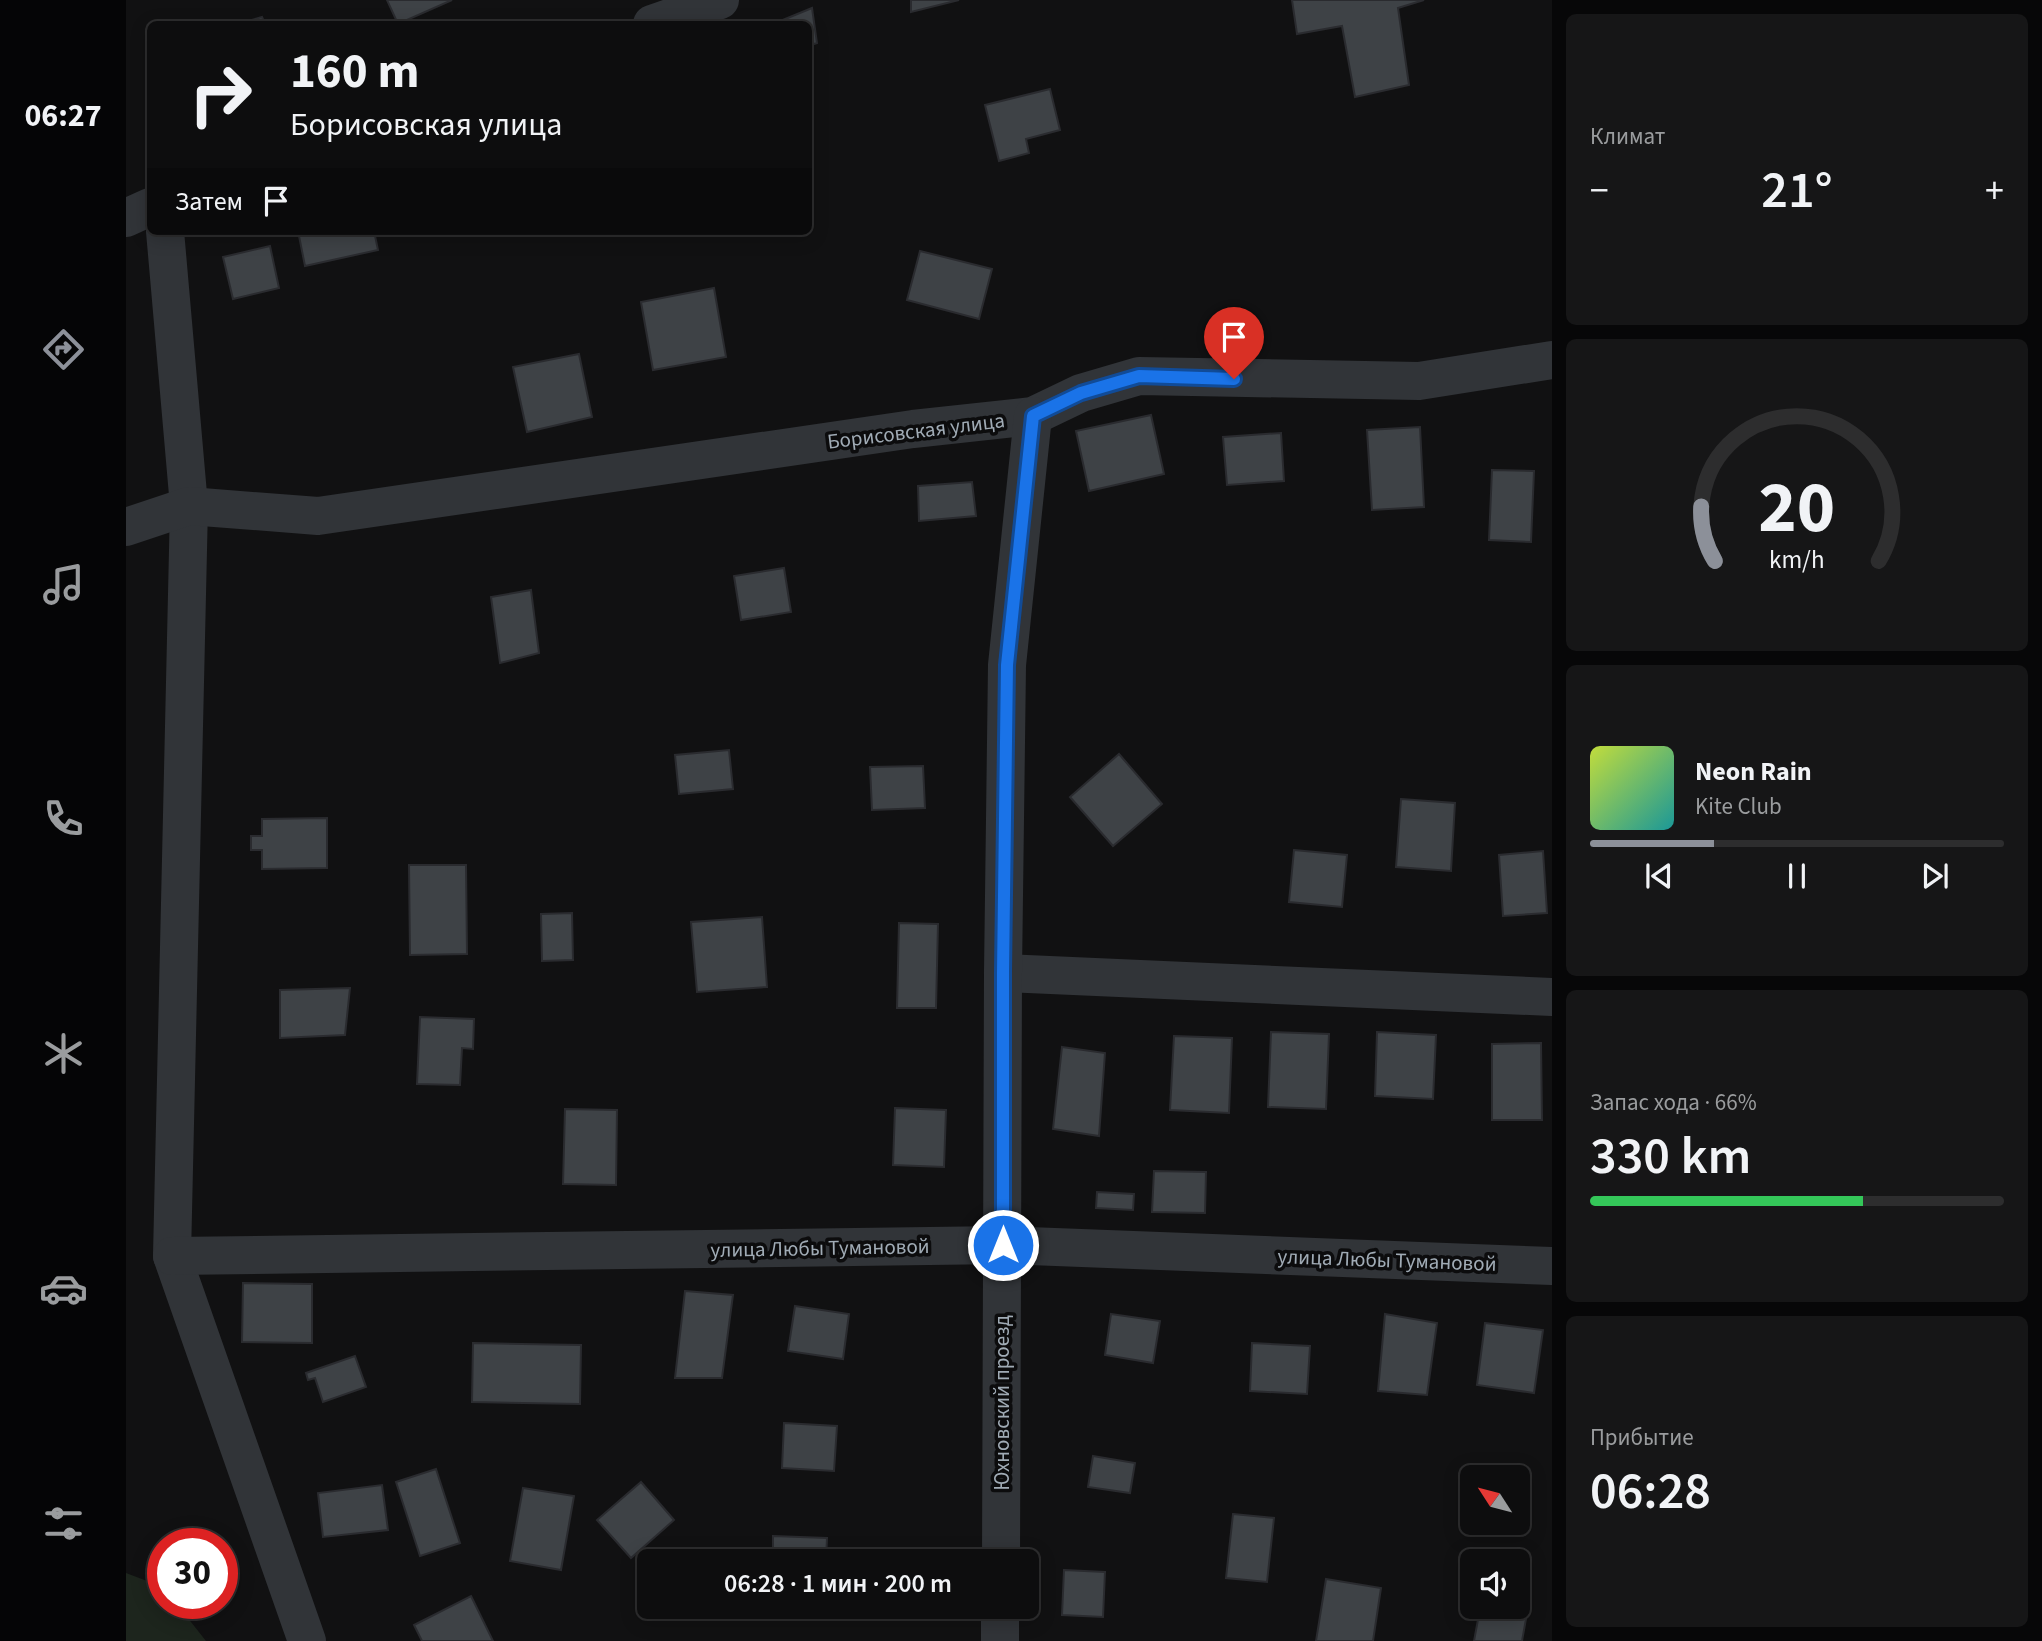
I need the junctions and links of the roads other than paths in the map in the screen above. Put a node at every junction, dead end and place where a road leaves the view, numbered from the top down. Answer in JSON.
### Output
{"nodes":[{"id":1,"x":720,"y":0,"type":"edge"},
{"id":2,"x":660,"y":21,"type":"edge"},
{"id":3,"x":147,"y":208,"type":"edge"},
{"id":4,"x":126,"y":218,"type":"edge"},
{"id":5,"x":165,"y":235,"type":"edge"},
{"id":6,"x":1552,"y":360,"type":"edge"},
{"id":7,"x":1033,"y":416,"type":"junction"},
{"id":8,"x":189,"y":506,"type":"junction"},
{"id":9,"x":126,"y":527,"type":"edge"},
{"id":10,"x":1003,"y":973,"type":"junction"},
{"id":11,"x":1552,"y":997,"type":"edge"},
{"id":12,"x":1003,"y":1245,"type":"junction"},
{"id":13,"x":172,"y":1256,"type":"junction"},
{"id":14,"x":1552,"y":1266,"type":"edge"},
{"id":15,"x":1001,"y":1549,"type":"edge"},
{"id":16,"x":1000,"y":1619,"type":"edge"},
{"id":17,"x":307,"y":1641,"type":"edge"},
{"id":18,"x":1000,"y":1641,"type":"edge"}],
"edges":[{"from":1,"to":2,"type":"street"},
{"from":3,"to":4,"type":"street"},
{"from":5,"to":8,"type":"street"},
{"from":6,"to":7,"type":"street","name":"Борисовская улица"},
{"from":7,"to":8,"type":"street","name":"Борисовская улица"},
{"from":7,"to":10,"type":"street","name":"Юхновский проезд"},
{"from":8,"to":9,"type":"street"},
{"from":8,"to":13,"type":"street"},
{"from":10,"to":11,"type":"street"},
{"from":10,"to":12,"type":"street","name":"Юхновский проезд"},
{"from":12,"to":13,"type":"street","name":"улица Любы Тумановой"},
{"from":12,"to":14,"type":"street","name":"улица Любы Тумановой"},
{"from":12,"to":15,"type":"street","name":"Юхновский проезд"},
{"from":13,"to":17,"type":"street"},
{"from":16,"to":18,"type":"street"}]}
